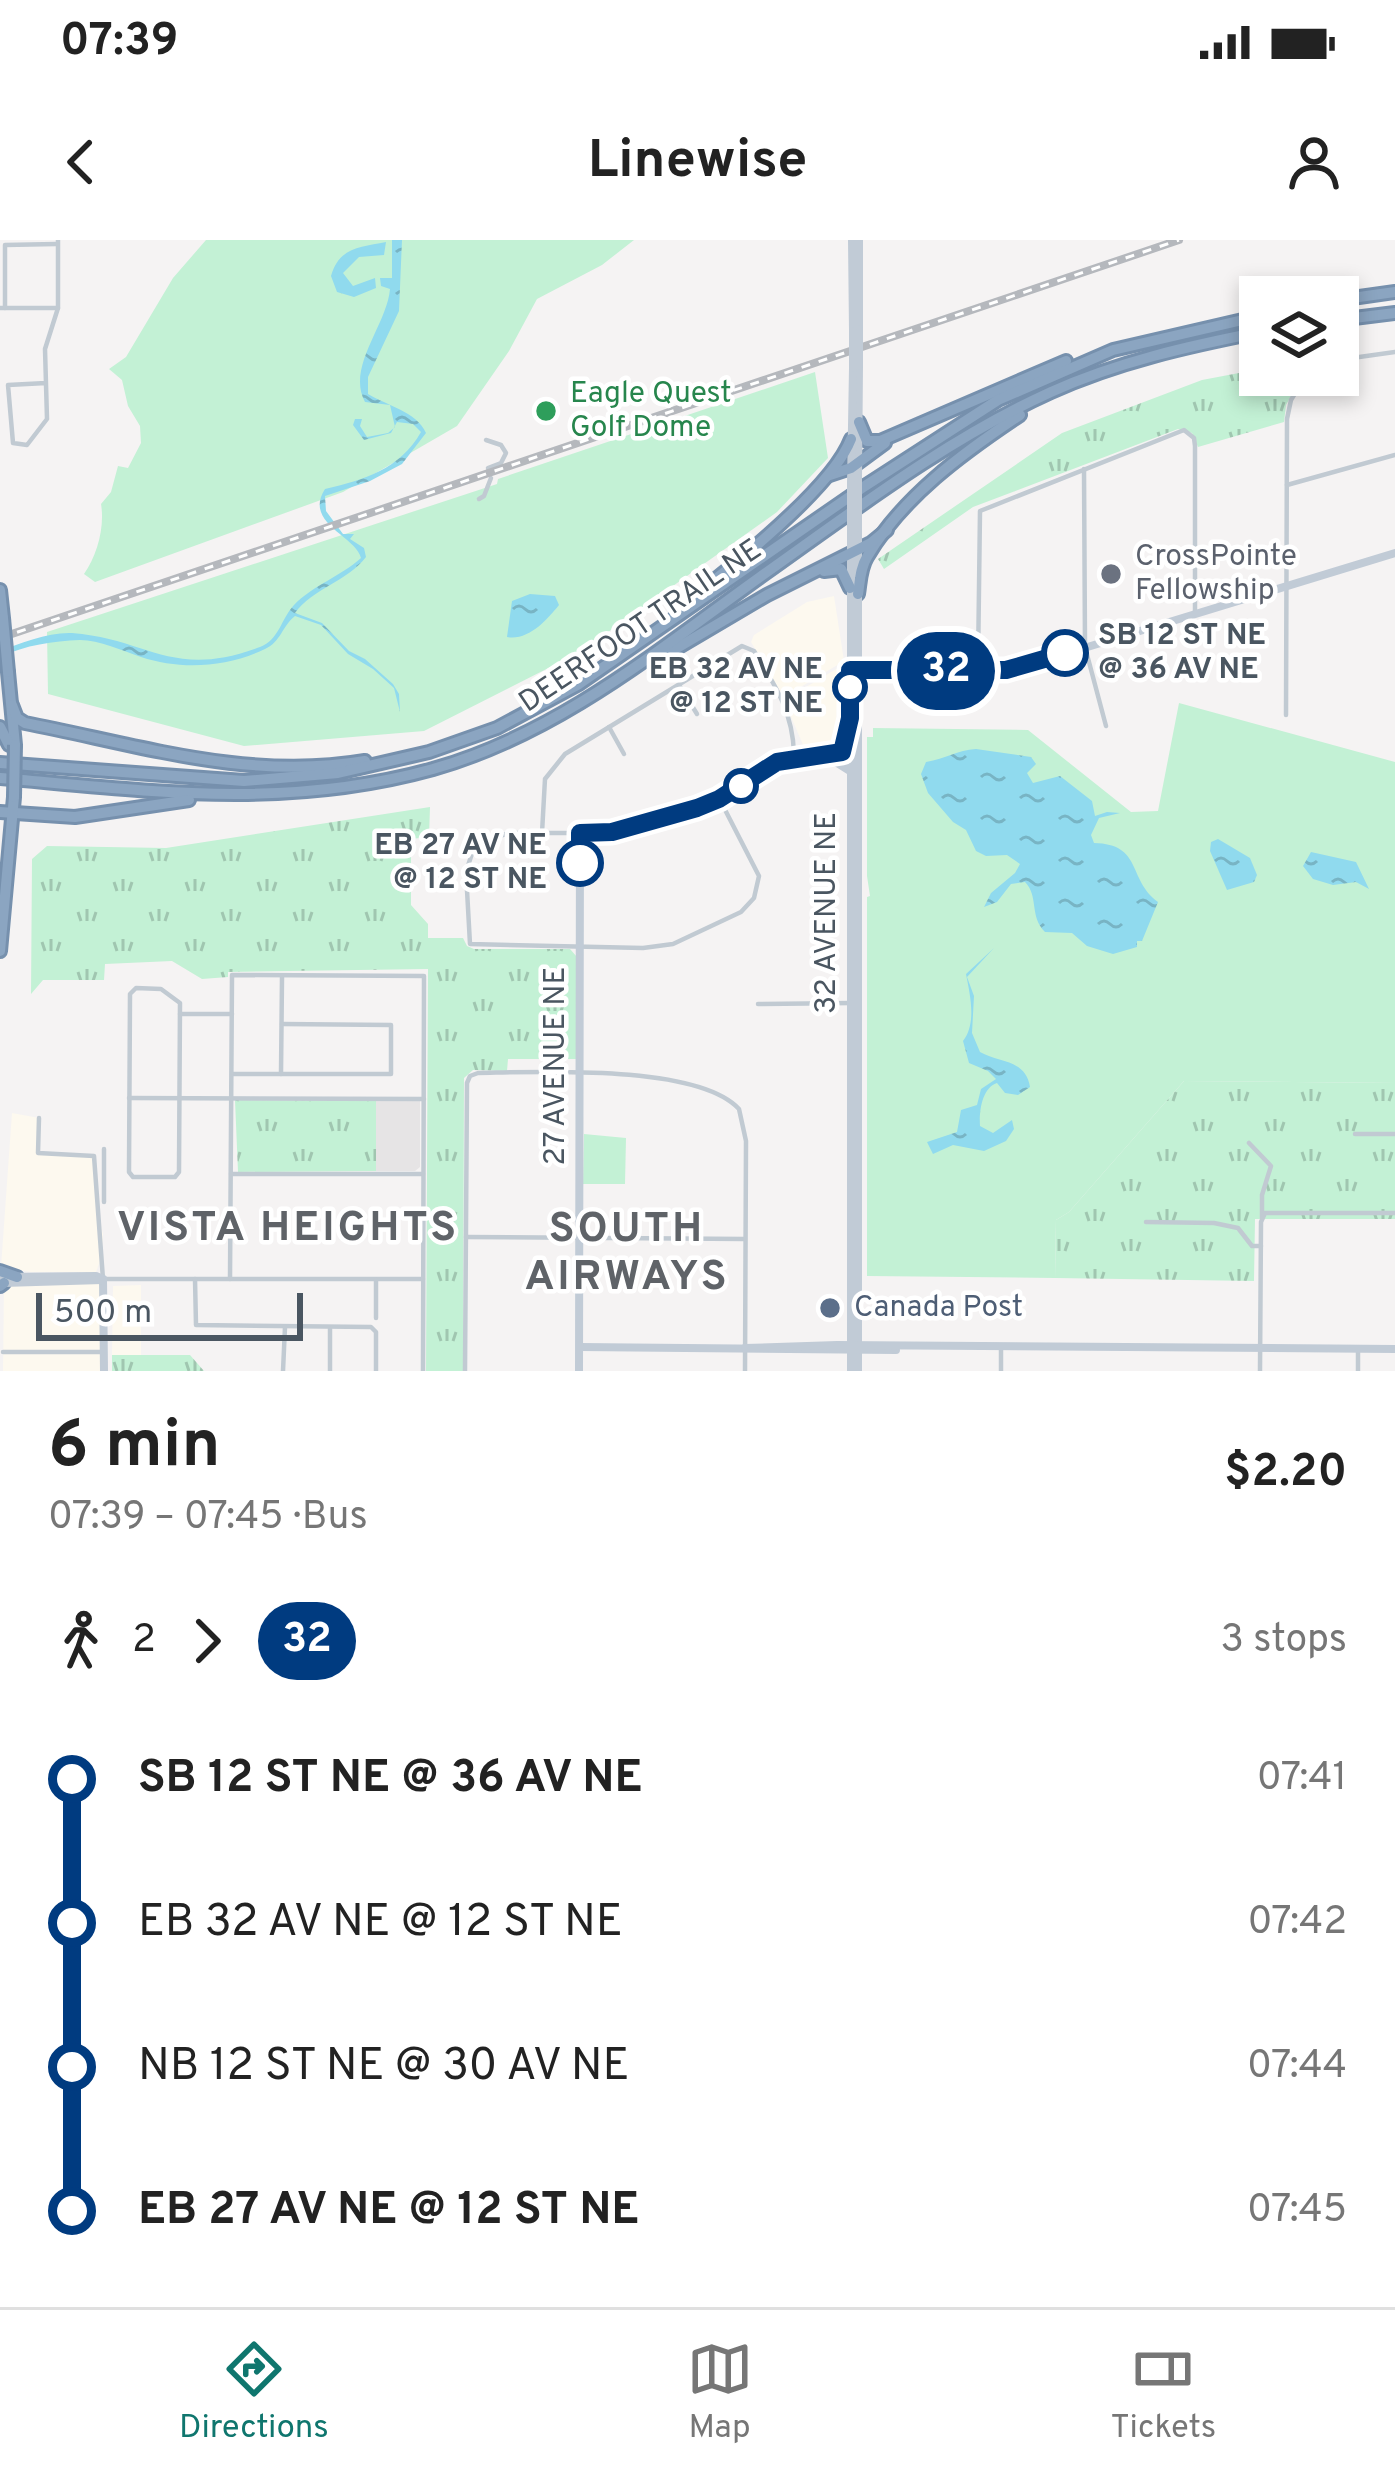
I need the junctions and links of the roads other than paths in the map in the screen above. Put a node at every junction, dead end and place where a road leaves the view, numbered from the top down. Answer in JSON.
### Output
{"nodes":[{"id":1,"x":855,"y":240,"type":"edge"},
{"id":2,"x":58,"y":242,"type":"edge"},
{"id":3,"x":1395,"y":295,"type":"edge"},
{"id":4,"x":1359,"y":299,"type":"edge"},
{"id":5,"x":2,"y":308,"type":"edge"},
{"id":6,"x":58,"y":308,"type":"junction"},
{"id":7,"x":1395,"y":315,"type":"edge"},
{"id":8,"x":1359,"y":317,"type":"edge"},
{"id":9,"x":1239,"y":321,"type":"edge"},
{"id":10,"x":1239,"y":337,"type":"edge"},
{"id":11,"x":1113,"y":350,"type":"junction"},
{"id":12,"x":1395,"y":352,"type":"edge"},
{"id":13,"x":1359,"y":357,"type":"edge"},
{"id":14,"x":856,"y":367,"type":"junction"},
{"id":15,"x":1116,"y":367,"type":"junction"},
{"id":16,"x":46,"y":382,"type":"junction"},
{"id":17,"x":1296,"y":396,"type":"edge"},
{"id":18,"x":940,"y":413,"type":"junction"},
{"id":19,"x":859,"y":422,"type":"junction"},
{"id":20,"x":850,"y":439,"type":"junction"},
{"id":21,"x":486,"y":440,"type":"dead end"},
{"id":22,"x":1395,"y":455,"type":"edge"},
{"id":23,"x":1084,"y":469,"type":"junction"},
{"id":24,"x":855,"y":472,"type":"junction"},
{"id":25,"x":818,"y":484,"type":"junction"},
{"id":26,"x":1287,"y":485,"type":"junction"},
{"id":27,"x":479,"y":499,"type":"dead end"},
{"id":28,"x":887,"y":530,"type":"junction"},
{"id":29,"x":854,"y":549,"type":"junction"},
{"id":30,"x":1395,"y":553,"type":"edge"},
{"id":31,"x":1286,"y":586,"type":"junction"},
{"id":32,"x":782,"y":587,"type":"junction"},
{"id":33,"x":0,"y":590,"type":"edge"},
{"id":34,"x":854,"y":591,"type":"junction"},
{"id":35,"x":1195,"y":614,"type":"junction"},
{"id":36,"x":3,"y":619,"type":"edge"},
{"id":37,"x":664,"y":625,"type":"junction"},
{"id":38,"x":1085,"y":647,"type":"junction"},
{"id":39,"x":859,"y":656,"type":"junction"},
{"id":40,"x":855,"y":670,"type":"junction"},
{"id":41,"x":977,"y":670,"type":"junction"},
{"id":42,"x":876,"y":671,"type":"junction"},
{"id":43,"x":679,"y":685,"type":"junction"},
{"id":44,"x":859,"y":699,"type":"junction"},
{"id":45,"x":11,"y":705,"type":"junction"},
{"id":46,"x":563,"y":713,"type":"junction"},
{"id":47,"x":697,"y":714,"type":"dead end"},
{"id":48,"x":1286,"y":715,"type":"dead end"},
{"id":49,"x":850,"y":718,"type":"junction"},
{"id":50,"x":1106,"y":726,"type":"dead end"},
{"id":51,"x":4,"y":727,"type":"edge"},
{"id":52,"x":609,"y":727,"type":"junction"},
{"id":53,"x":71,"y":731,"type":"junction"},
{"id":54,"x":462,"y":740,"type":"junction"},
{"id":55,"x":624,"y":754,"type":"dead end"},
{"id":56,"x":794,"y":757,"type":"junction"},
{"id":57,"x":833,"y":757,"type":"junction"},
{"id":58,"x":854,"y":758,"type":"junction"},
{"id":59,"x":457,"y":761,"type":"junction"},
{"id":60,"x":0,"y":763,"type":"edge"},
{"id":61,"x":850,"y":772,"type":"junction"},
{"id":62,"x":0,"y":778,"type":"edge"},
{"id":63,"x":719,"y":799,"type":"junction"},
{"id":64,"x":4,"y":811,"type":"edge"},
{"id":65,"x":49,"y":816,"type":"junction"},
{"id":66,"x":542,"y":833,"type":"junction"},
{"id":67,"x":580,"y":833,"type":"junction"},
{"id":68,"x":10,"y":856,"type":"junction"},
{"id":69,"x":581,"y":947,"type":"junction"},
{"id":70,"x":0,"y":951,"type":"edge"},
{"id":71,"x":282,"y":975,"type":"junction"},
{"id":72,"x":854,"y":1003,"type":"junction"},
{"id":73,"x":758,"y":1004,"type":"dead end"},
{"id":74,"x":180,"y":1014,"type":"junction"},
{"id":75,"x":232,"y":1014,"type":"junction"},
{"id":76,"x":282,"y":1024,"type":"junction"},
{"id":77,"x":232,"y":1073,"type":"junction"},
{"id":78,"x":580,"y":1073,"type":"junction"},
{"id":79,"x":281,"y":1074,"type":"junction"},
{"id":80,"x":129,"y":1098,"type":"junction"},
{"id":81,"x":179,"y":1098,"type":"junction"},
{"id":82,"x":231,"y":1099,"type":"junction"},
{"id":83,"x":424,"y":1099,"type":"junction"},
{"id":84,"x":39,"y":1118,"type":"dead end"},
{"id":85,"x":1355,"y":1134,"type":"dead end"},
{"id":86,"x":1395,"y":1134,"type":"edge"},
{"id":87,"x":1249,"y":1143,"type":"dead end"},
{"id":88,"x":104,"y":1149,"type":"dead end"},
{"id":89,"x":231,"y":1174,"type":"junction"},
{"id":90,"x":424,"y":1174,"type":"junction"},
{"id":91,"x":104,"y":1202,"type":"dead end"},
{"id":92,"x":1395,"y":1213,"type":"edge"},
{"id":93,"x":1261,"y":1220,"type":"junction"},
{"id":94,"x":1146,"y":1222,"type":"dead end"},
{"id":95,"x":466,"y":1238,"type":"junction"},
{"id":96,"x":579,"y":1238,"type":"junction"},
{"id":97,"x":745,"y":1239,"type":"junction"},
{"id":98,"x":1261,"y":1246,"type":"junction"},
{"id":99,"x":3,"y":1279,"type":"edge"},
{"id":100,"x":195,"y":1279,"type":"junction"},
{"id":101,"x":230,"y":1279,"type":"junction"},
{"id":102,"x":423,"y":1279,"type":"junction"},
{"id":103,"x":103,"y":1280,"type":"junction"},
{"id":104,"x":376,"y":1280,"type":"junction"},
{"id":105,"x":376,"y":1318,"type":"dead end"},
{"id":106,"x":855,"y":1323,"type":"junction"},
{"id":107,"x":285,"y":1327,"type":"junction"},
{"id":108,"x":330,"y":1327,"type":"junction"},
{"id":109,"x":580,"y":1347,"type":"junction"},
{"id":110,"x":745,"y":1348,"type":"junction"},
{"id":111,"x":833,"y":1348,"type":"junction"},
{"id":112,"x":855,"y":1348,"type":"junction"},
{"id":113,"x":879,"y":1348,"type":"junction"},
{"id":114,"x":1001,"y":1348,"type":"junction"},
{"id":115,"x":1260,"y":1348,"type":"junction"},
{"id":116,"x":1358,"y":1349,"type":"junction"},
{"id":117,"x":1395,"y":1349,"type":"edge"},
{"id":118,"x":3,"y":1352,"type":"dead end"},
{"id":119,"x":104,"y":1352,"type":"junction"},
{"id":120,"x":855,"y":1369,"type":"edge"},
{"id":121,"x":104,"y":1371,"type":"edge"},
{"id":122,"x":283,"y":1371,"type":"edge"},
{"id":123,"x":330,"y":1371,"type":"edge"},
{"id":124,"x":376,"y":1371,"type":"edge"},
{"id":125,"x":423,"y":1371,"type":"edge"},
{"id":126,"x":465,"y":1371,"type":"edge"},
{"id":127,"x":580,"y":1371,"type":"edge"},
{"id":128,"x":745,"y":1371,"type":"edge"},
{"id":129,"x":1001,"y":1371,"type":"edge"},
{"id":130,"x":1260,"y":1371,"type":"edge"},
{"id":131,"x":1358,"y":1371,"type":"edge"}],
"edges":[{"from":1,"to":14,"type":"street","name":"32 AVENUE NE","bridge":true},
{"from":2,"to":5,"type":"street"},
{"from":2,"to":6,"type":"street"},
{"from":3,"to":4,"type":"highway"},
{"from":5,"to":6,"type":"street"},
{"from":6,"to":16,"type":"street"},
{"from":7,"to":8,"type":"highway"},
{"from":9,"to":11,"type":"highway","name":"DEERFOOT TRAIL NE"},
{"from":10,"to":15,"type":"highway","name":"DEERFOOT TRAIL NE"},
{"from":11,"to":18,"type":"highway"},
{"from":11,"to":37,"type":"highway","name":"DEERFOOT TRAIL NE"},
{"from":12,"to":13,"type":"street"},
{"from":14,"to":19,"type":"street","name":"32 AVENUE NE"},
{"from":14,"to":20,"type":"street","name":"32 AVENUE NE"},
{"from":15,"to":28,"type":"highway"},
{"from":15,"to":46,"type":"highway","name":"DEERFOOT TRAIL NE"},
{"from":16,"to":16,"type":"street"},
{"from":17,"to":26,"type":"street"},
{"from":18,"to":19,"type":"highway"},
{"from":18,"to":24,"type":"highway"},
{"from":19,"to":24,"type":"street","name":"32 AVENUE NE"},
{"from":20,"to":24,"type":"street","name":"32 AVENUE NE"},
{"from":20,"to":25,"type":"highway"},
{"from":21,"to":27,"type":"street"},
{"from":22,"to":26,"type":"street"},
{"from":23,"to":35,"type":"street"},
{"from":23,"to":38,"type":"street"},
{"from":23,"to":41,"type":"street"},
{"from":24,"to":25,"type":"highway"},
{"from":24,"to":29,"type":"street","name":"32 AVENUE NE","bridge":true},
{"from":25,"to":37,"type":"highway"},
{"from":26,"to":31,"type":"street"},
{"from":28,"to":29,"type":"highway"},
{"from":28,"to":34,"type":"highway"},
{"from":29,"to":32,"type":"highway"},
{"from":29,"to":34,"type":"street","name":"32 AVENUE NE"},
{"from":30,"to":31,"type":"street"},
{"from":31,"to":35,"type":"street"},
{"from":31,"to":48,"type":"street"},
{"from":32,"to":34,"type":"highway"},
{"from":32,"to":46,"type":"highway"},
{"from":33,"to":36,"type":"highway"},
{"from":34,"to":39,"type":"street","name":"32 AVENUE NE"},
{"from":34,"to":40,"type":"street","name":"32 AVENUE NE"},
{"from":35,"to":38,"type":"street"},
{"from":36,"to":45,"type":"highway","bridge":true},
{"from":37,"to":54,"type":"highway","name":"DEERFOOT TRAIL NE"},
{"from":38,"to":41,"type":"street"},
{"from":38,"to":50,"type":"street"},
{"from":39,"to":40,"type":"street","name":"32 AVENUE NE"},
{"from":39,"to":42,"type":"street"},
{"from":40,"to":42,"type":"street"},
{"from":40,"to":44,"type":"street","name":"32 AVENUE NE"},
{"from":40,"to":49,"type":"street","name":"32 AVENUE NE"},
{"from":41,"to":42,"type":"street"},
{"from":42,"to":44,"type":"street"},
{"from":43,"to":47,"type":"street"},
{"from":43,"to":52,"type":"street"},
{"from":43,"to":56,"type":"street"},
{"from":44,"to":58,"type":"street","name":"32 AVENUE NE"},
{"from":45,"to":51,"type":"highway"},
{"from":45,"to":53,"type":"highway"},
{"from":46,"to":59,"type":"highway","name":"DEERFOOT TRAIL NE"},
{"from":49,"to":57,"type":"street"},
{"from":49,"to":58,"type":"street","name":"32 AVENUE NE"},
{"from":51,"to":53,"type":"highway"},
{"from":51,"to":64,"type":"highway","bridge":true},
{"from":52,"to":55,"type":"street"},
{"from":52,"to":66,"type":"street"},
{"from":53,"to":54,"type":"highway"},
{"from":54,"to":60,"type":"highway","name":"DEERFOOT TRAIL NE"},
{"from":56,"to":57,"type":"street"},
{"from":56,"to":63,"type":"street"},
{"from":57,"to":58,"type":"street"},
{"from":57,"to":61,"type":"street"},
{"from":58,"to":61,"type":"street","name":"32 AVENUE NE"},
{"from":58,"to":72,"type":"street","name":"32 AVENUE NE"},
{"from":59,"to":62,"type":"highway","name":"DEERFOOT TRAIL NE"},
{"from":59,"to":65,"type":"highway"},
{"from":61,"to":72,"type":"street","name":"32 AVENUE NE"},
{"from":63,"to":67,"type":"street"},
{"from":63,"to":69,"type":"street"},
{"from":64,"to":65,"type":"highway"},
{"from":64,"to":68,"type":"highway"},
{"from":65,"to":68,"type":"highway"},
{"from":66,"to":67,"type":"street"},
{"from":66,"to":69,"type":"street"},
{"from":67,"to":69,"type":"street","name":"27 AVENUE NE"},
{"from":68,"to":70,"type":"highway"},
{"from":69,"to":78,"type":"street","name":"27 AVENUE NE"},
{"from":71,"to":75,"type":"street"},
{"from":71,"to":76,"type":"street"},
{"from":71,"to":83,"type":"street"},
{"from":72,"to":73,"type":"street"},
{"from":72,"to":106,"type":"street","name":"32 AVENUE NE"},
{"from":74,"to":75,"type":"street"},
{"from":74,"to":80,"type":"street"},
{"from":74,"to":81,"type":"street"},
{"from":75,"to":77,"type":"street"},
{"from":76,"to":79,"type":"street"},
{"from":76,"to":79,"type":"street"},
{"from":77,"to":79,"type":"street"},
{"from":77,"to":82,"type":"street"},
{"from":78,"to":95,"type":"street"},
{"from":78,"to":96,"type":"street","name":"27 AVENUE NE"},
{"from":78,"to":97,"type":"street"},
{"from":80,"to":81,"type":"street"},
{"from":80,"to":81,"type":"street"},
{"from":81,"to":82,"type":"street"},
{"from":82,"to":83,"type":"street"},
{"from":82,"to":89,"type":"street"},
{"from":83,"to":90,"type":"street"},
{"from":84,"to":103,"type":"street"},
{"from":85,"to":86,"type":"street"},
{"from":87,"to":93,"type":"street"},
{"from":88,"to":91,"type":"street"},
{"from":89,"to":90,"type":"street"},
{"from":89,"to":101,"type":"street"},
{"from":90,"to":102,"type":"street"},
{"from":92,"to":93,"type":"street"},
{"from":93,"to":98,"type":"street"},
{"from":94,"to":98,"type":"street"},
{"from":95,"to":96,"type":"street"},
{"from":95,"to":126,"type":"street"},
{"from":96,"to":97,"type":"street"},
{"from":96,"to":109,"type":"street","name":"27 AVENUE NE"},
{"from":97,"to":110,"type":"street"},
{"from":98,"to":115,"type":"street"},
{"from":99,"to":103,"type":"street"},
{"from":100,"to":101,"type":"street"},
{"from":100,"to":103,"type":"street"},
{"from":100,"to":107,"type":"street"},
{"from":101,"to":104,"type":"street"},
{"from":102,"to":104,"type":"street"},
{"from":102,"to":125,"type":"street"},
{"from":103,"to":119,"type":"street"},
{"from":104,"to":105,"type":"street"},
{"from":106,"to":111,"type":"street"},
{"from":106,"to":112,"type":"street","name":"32 AVENUE NE"},
{"from":106,"to":113,"type":"street"},
{"from":107,"to":108,"type":"street"},
{"from":107,"to":122,"type":"street"},
{"from":108,"to":123,"type":"street"},
{"from":108,"to":124,"type":"street"},
{"from":109,"to":110,"type":"street"},
{"from":109,"to":127,"type":"street","name":"27 AVENUE NE"},
{"from":110,"to":111,"type":"street"},
{"from":110,"to":128,"type":"street"},
{"from":111,"to":112,"type":"street"},
{"from":111,"to":120,"type":"street"},
{"from":112,"to":113,"type":"street"},
{"from":112,"to":120,"type":"street","name":"32 AVENUE NE"},
{"from":113,"to":114,"type":"street"},
{"from":113,"to":120,"type":"street"},
{"from":114,"to":115,"type":"street"},
{"from":114,"to":129,"type":"street"},
{"from":115,"to":116,"type":"street"},
{"from":115,"to":130,"type":"street"},
{"from":116,"to":117,"type":"street"},
{"from":116,"to":131,"type":"street"},
{"from":118,"to":119,"type":"street"},
{"from":119,"to":121,"type":"street"}]}
